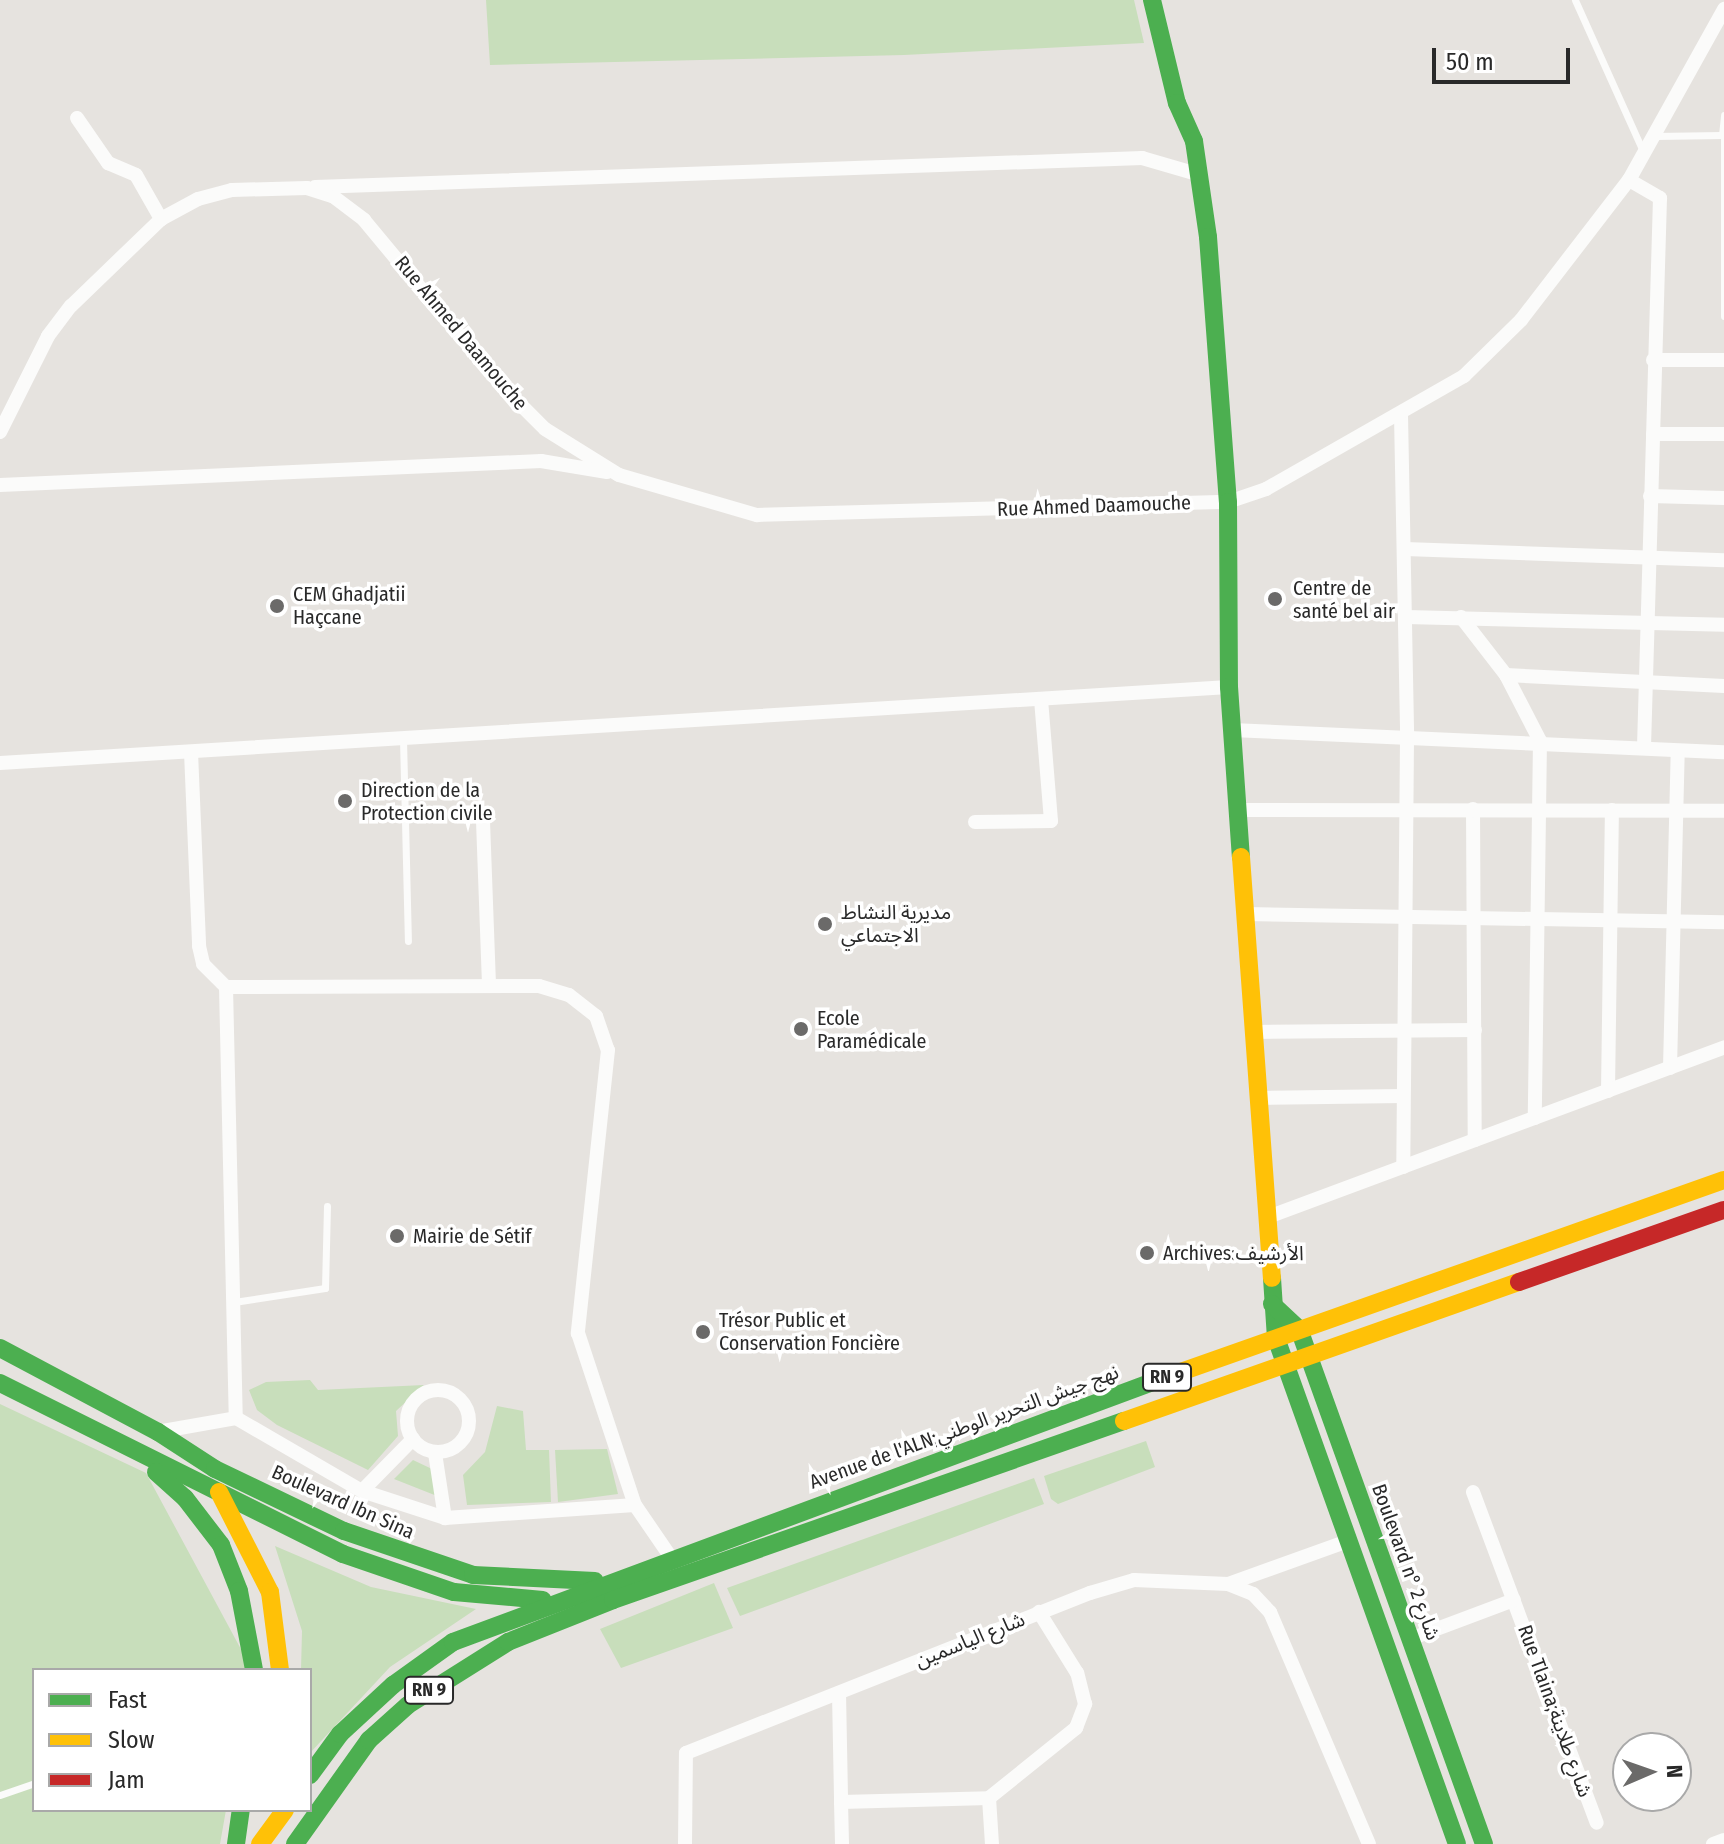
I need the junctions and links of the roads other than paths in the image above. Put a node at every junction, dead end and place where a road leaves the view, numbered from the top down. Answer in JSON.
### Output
{"nodes":[{"id":1,"x":1152,"y":0,"type":"edge"},
{"id":2,"x":1575,"y":0,"type":"edge"},
{"id":3,"x":1724,"y":10,"type":"edge"},
{"id":4,"x":1724,"y":115,"type":"edge"},
{"id":5,"x":77,"y":118,"type":"dead end"},
{"id":6,"x":1723,"y":135,"type":"edge"},
{"id":7,"x":1655,"y":136,"type":"junction"},
{"id":8,"x":1645,"y":155,"type":"junction"},
{"id":9,"x":1200,"y":175,"type":"junction"},
{"id":10,"x":1629,"y":180,"type":"junction"},
{"id":11,"x":307,"y":188,"type":"junction"},
{"id":12,"x":161,"y":219,"type":"junction"},
{"id":13,"x":1724,"y":316,"type":"edge"},
{"id":14,"x":1653,"y":360,"type":"junction"},
{"id":15,"x":1724,"y":360,"type":"edge"},
{"id":16,"x":1401,"y":415,"type":"junction"},
{"id":17,"x":0,"y":432,"type":"edge"},
{"id":18,"x":1653,"y":434,"type":"junction"},
{"id":19,"x":1724,"y":434,"type":"edge"},
{"id":20,"x":619,"y":475,"type":"junction"},
{"id":21,"x":0,"y":485,"type":"edge"},
{"id":22,"x":1650,"y":496,"type":"junction"},
{"id":23,"x":1724,"y":498,"type":"edge"},
{"id":24,"x":1228,"y":502,"type":"junction"},
{"id":25,"x":1405,"y":549,"type":"junction"},
{"id":26,"x":1647,"y":557,"type":"junction"},
{"id":27,"x":1724,"y":560,"type":"edge"},
{"id":28,"x":1406,"y":617,"type":"junction"},
{"id":29,"x":1461,"y":617,"type":"junction"},
{"id":30,"x":1647,"y":623,"type":"junction"},
{"id":31,"x":1724,"y":625,"type":"edge"},
{"id":32,"x":1506,"y":675,"type":"junction"},
{"id":33,"x":1646,"y":681,"type":"junction"},
{"id":34,"x":1724,"y":686,"type":"edge"},
{"id":35,"x":1229,"y":687,"type":"junction"},
{"id":36,"x":1041,"y":699,"type":"junction"},
{"id":37,"x":1232,"y":730,"type":"junction"},
{"id":38,"x":403,"y":739,"type":"junction"},
{"id":39,"x":1407,"y":740,"type":"junction"},
{"id":40,"x":1540,"y":741,"type":"junction"},
{"id":41,"x":1644,"y":748,"type":"junction"},
{"id":42,"x":1678,"y":751,"type":"junction"},
{"id":43,"x":191,"y":752,"type":"junction"},
{"id":44,"x":1724,"y":752,"type":"edge"},
{"id":45,"x":0,"y":763,"type":"edge"},
{"id":46,"x":1404,"y":808,"type":"junction"},
{"id":47,"x":1473,"y":809,"type":"junction"},
{"id":48,"x":1543,"y":809,"type":"junction"},
{"id":49,"x":1238,"y":810,"type":"junction"},
{"id":50,"x":1612,"y":810,"type":"junction"},
{"id":51,"x":1677,"y":811,"type":"junction"},
{"id":52,"x":1724,"y":811,"type":"edge"},
{"id":53,"x":483,"y":821,"type":"dead end"},
{"id":54,"x":975,"y":822,"type":"dead end"},
{"id":55,"x":1246,"y":914,"type":"junction"},
{"id":56,"x":1402,"y":917,"type":"junction"},
{"id":57,"x":1474,"y":918,"type":"junction"},
{"id":58,"x":1541,"y":919,"type":"junction"},
{"id":59,"x":1611,"y":920,"type":"junction"},
{"id":60,"x":1670,"y":921,"type":"junction"},
{"id":61,"x":1724,"y":922,"type":"edge"},
{"id":62,"x":408,"y":941,"type":"dead end"},
{"id":63,"x":489,"y":986,"type":"junction"},
{"id":64,"x":226,"y":987,"type":"junction"},
{"id":65,"x":1475,"y":1030,"type":"junction"},
{"id":66,"x":1403,"y":1031,"type":"junction"},
{"id":67,"x":1255,"y":1032,"type":"junction"},
{"id":68,"x":1724,"y":1047,"type":"edge"},
{"id":69,"x":1670,"y":1068,"type":"junction"},
{"id":70,"x":1608,"y":1091,"type":"junction"},
{"id":71,"x":1403,"y":1096,"type":"junction"},
{"id":72,"x":1260,"y":1098,"type":"junction"},
{"id":73,"x":1535,"y":1118,"type":"junction"},
{"id":74,"x":1475,"y":1140,"type":"junction"},
{"id":75,"x":1403,"y":1167,"type":"junction"},
{"id":76,"x":1724,"y":1180,"type":"edge"},
{"id":77,"x":327,"y":1206,"type":"dead end"},
{"id":78,"x":1724,"y":1210,"type":"edge"},
{"id":79,"x":1268,"y":1217,"type":"junction"},
{"id":80,"x":234,"y":1302,"type":"junction"},
{"id":81,"x":1272,"y":1304,"type":"junction"},
{"id":82,"x":1299,"y":1329,"type":"junction"},
{"id":83,"x":1276,"y":1338,"type":"junction"},
{"id":84,"x":0,"y":1348,"type":"edge"},
{"id":85,"x":1308,"y":1357,"type":"junction"},
{"id":86,"x":1285,"y":1366,"type":"junction"},
{"id":87,"x":0,"y":1383,"type":"edge"},
{"id":88,"x":236,"y":1418,"type":"junction"},
{"id":89,"x":158,"y":1432,"type":"junction"},
{"id":90,"x":413,"y":1439,"type":"junction"},
{"id":91,"x":130,"y":1449,"type":"junction"},
{"id":92,"x":435,"y":1453,"type":"junction"},
{"id":93,"x":362,"y":1491,"type":"junction"},
{"id":94,"x":1473,"y":1492,"type":"dead end"},
{"id":95,"x":222,"y":1495,"type":"junction"},
{"id":96,"x":635,"y":1505,"type":"junction"},
{"id":97,"x":445,"y":1518,"type":"junction"},
{"id":98,"x":1348,"y":1541,"type":"junction"},
{"id":99,"x":672,"y":1559,"type":"junction"},
{"id":100,"x":613,"y":1581,"type":"junction"},
{"id":101,"x":1228,"y":1584,"type":"junction"},
{"id":102,"x":562,"y":1600,"type":"junction"},
{"id":103,"x":613,"y":1600,"type":"junction"},
{"id":104,"x":1514,"y":1600,"type":"junction"},
{"id":105,"x":1039,"y":1612,"type":"junction"},
{"id":106,"x":1410,"y":1639,"type":"junction"},
{"id":107,"x":254,"y":1668,"type":"edge"},
{"id":108,"x":280,"y":1668,"type":"edge"},
{"id":109,"x":839,"y":1693,"type":"junction"},
{"id":110,"x":312,"y":1772,"type":"edge"},
{"id":111,"x":32,"y":1784,"type":"edge"},
{"id":112,"x":0,"y":1795,"type":"edge"},
{"id":113,"x":989,"y":1798,"type":"junction"},
{"id":114,"x":841,"y":1802,"type":"junction"},
{"id":115,"x":241,"y":1812,"type":"edge"},
{"id":116,"x":264,"y":1812,"type":"edge"},
{"id":117,"x":283,"y":1812,"type":"edge"},
{"id":118,"x":1597,"y":1823,"type":"dead end"},
{"id":119,"x":1724,"y":1840,"type":"edge"},
{"id":120,"x":236,"y":1844,"type":"edge"},
{"id":121,"x":259,"y":1844,"type":"edge"},
{"id":122,"x":295,"y":1844,"type":"edge"},
{"id":123,"x":685,"y":1844,"type":"edge"},
{"id":124,"x":842,"y":1844,"type":"edge"},
{"id":125,"x":992,"y":1844,"type":"edge"},
{"id":126,"x":1369,"y":1844,"type":"edge"},
{"id":127,"x":1457,"y":1844,"type":"edge"},
{"id":128,"x":1484,"y":1844,"type":"edge"},
{"id":129,"x":1713,"y":1844,"type":"edge"}],
"edges":[{"from":1,"to":9,"type":"main road"},
{"from":2,"to":8,"type":"lane"},
{"from":3,"to":7,"type":"street","name":"Rue Ahmed Daamouche"},
{"from":4,"to":6,"type":"lane"},
{"from":5,"to":12,"type":"street"},
{"from":6,"to":7,"type":"lane"},
{"from":6,"to":13,"type":"lane"},
{"from":7,"to":8,"type":"street","name":"Rue Ahmed Daamouche"},
{"from":8,"to":10,"type":"street","name":"Rue Ahmed Daamouche"},
{"from":9,"to":11,"type":"street"},
{"from":9,"to":24,"type":"main road"},
{"from":10,"to":14,"type":"street"},
{"from":10,"to":16,"type":"street","name":"Rue Ahmed Daamouche"},
{"from":11,"to":12,"type":"street","name":"Rue Ahmed Daamouche"},
{"from":11,"to":20,"type":"street","name":"Rue Ahmed Daamouche"},
{"from":12,"to":17,"type":"street","name":"Rue Ahmed Daamouche"},
{"from":14,"to":15,"type":"street"},
{"from":14,"to":18,"type":"street"},
{"from":16,"to":24,"type":"street","name":"Rue Ahmed Daamouche"},
{"from":16,"to":25,"type":"street"},
{"from":18,"to":19,"type":"street"},
{"from":18,"to":22,"type":"street"},
{"from":20,"to":21,"type":"street"},
{"from":20,"to":24,"type":"street","name":"Rue Ahmed Daamouche"},
{"from":22,"to":23,"type":"street"},
{"from":22,"to":26,"type":"street"},
{"from":24,"to":35,"type":"main road"},
{"from":25,"to":26,"type":"street"},
{"from":25,"to":28,"type":"street"},
{"from":26,"to":27,"type":"street"},
{"from":26,"to":30,"type":"street"},
{"from":28,"to":29,"type":"street"},
{"from":28,"to":39,"type":"street"},
{"from":29,"to":30,"type":"street"},
{"from":29,"to":32,"type":"street"},
{"from":30,"to":31,"type":"street"},
{"from":30,"to":33,"type":"street"},
{"from":32,"to":33,"type":"street"},
{"from":32,"to":40,"type":"street"},
{"from":33,"to":34,"type":"street"},
{"from":33,"to":41,"type":"street"},
{"from":35,"to":36,"type":"street"},
{"from":35,"to":37,"type":"main road"},
{"from":36,"to":38,"type":"street"},
{"from":36,"to":54,"type":"street"},
{"from":37,"to":39,"type":"street"},
{"from":37,"to":49,"type":"main road"},
{"from":38,"to":43,"type":"street"},
{"from":38,"to":62,"type":"lane"},
{"from":39,"to":40,"type":"street"},
{"from":39,"to":46,"type":"street"},
{"from":40,"to":41,"type":"street"},
{"from":40,"to":48,"type":"street"},
{"from":41,"to":42,"type":"street"},
{"from":42,"to":44,"type":"street"},
{"from":42,"to":51,"type":"street"},
{"from":43,"to":45,"type":"street"},
{"from":43,"to":64,"type":"street"},
{"from":46,"to":47,"type":"street"},
{"from":46,"to":49,"type":"street"},
{"from":46,"to":56,"type":"street"},
{"from":47,"to":48,"type":"street"},
{"from":47,"to":57,"type":"street"},
{"from":48,"to":50,"type":"street"},
{"from":48,"to":58,"type":"street"},
{"from":49,"to":55,"type":"main road"},
{"from":50,"to":51,"type":"street"},
{"from":50,"to":59,"type":"street"},
{"from":51,"to":52,"type":"street"},
{"from":51,"to":60,"type":"street"},
{"from":53,"to":63,"type":"street"},
{"from":55,"to":56,"type":"street"},
{"from":55,"to":67,"type":"main road"},
{"from":56,"to":57,"type":"street"},
{"from":56,"to":66,"type":"street"},
{"from":57,"to":58,"type":"street"},
{"from":57,"to":65,"type":"street"},
{"from":58,"to":59,"type":"street"},
{"from":58,"to":73,"type":"street"},
{"from":59,"to":60,"type":"street"},
{"from":59,"to":70,"type":"street"},
{"from":60,"to":61,"type":"street"},
{"from":60,"to":69,"type":"street"},
{"from":63,"to":64,"type":"street"},
{"from":63,"to":96,"type":"street"},
{"from":64,"to":80,"type":"street"},
{"from":65,"to":66,"type":"street"},
{"from":65,"to":74,"type":"street"},
{"from":66,"to":67,"type":"street"},
{"from":66,"to":71,"type":"street"},
{"from":67,"to":72,"type":"main road"},
{"from":68,"to":69,"type":"street"},
{"from":69,"to":70,"type":"street"},
{"from":70,"to":73,"type":"street"},
{"from":71,"to":72,"type":"street"},
{"from":71,"to":75,"type":"street"},
{"from":72,"to":79,"type":"main road"},
{"from":73,"to":74,"type":"street"},
{"from":74,"to":75,"type":"street"},
{"from":75,"to":79,"type":"street"},
{"from":76,"to":82,"type":"main road","name":"Avenue de l'ALN;نهج جيش التحرير الوطني","number":"RN 9"},
{"from":77,"to":80,"type":"lane"},
{"from":78,"to":85,"type":"main road"},
{"from":79,"to":81,"type":"main road"},
{"from":80,"to":88,"type":"street"},
{"from":81,"to":82,"type":"main road","name":"Boulevard n° شارع 2"},
{"from":81,"to":83,"type":"main road"},
{"from":82,"to":83,"type":"main road","name":"Avenue de l'ALN;نهج جيش التحرير الوطني","number":"RN 9"},
{"from":82,"to":85,"type":"main road","name":"Boulevard n° شارع 2"},
{"from":83,"to":86,"type":"main road"},
{"from":83,"to":99,"type":"main road","name":"Avenue de l'ALN;نهج جيش التحرير الوطني","number":"RN 9"},
{"from":84,"to":89,"type":"main road"},
{"from":85,"to":86,"type":"main road"},
{"from":85,"to":106,"type":"main road","name":"Boulevard n° شارع 2"},
{"from":86,"to":98,"type":"main road"},
{"from":86,"to":103,"type":"main road","number":"RN 9"},
{"from":87,"to":91,"type":"main road","name":"Boulevard Ibn Sina"},
{"from":88,"to":89,"type":"street"},
{"from":88,"to":93,"type":"street"},
{"from":89,"to":91,"type":"street"},
{"from":89,"to":95,"type":"main road","name":"Boulevard Ibn Sina"},
{"from":89,"to":100,"type":"main road","name":"Boulevard Ibn Sina"},
{"from":90,"to":92,"type":"street"},
{"from":90,"to":92,"type":"street"},
{"from":90,"to":93,"type":"street"},
{"from":91,"to":95,"type":"main road","name":"Boulevard Ibn Sina"},
{"from":91,"to":107,"type":"main road"},
{"from":92,"to":97,"type":"street"},
{"from":93,"to":97,"type":"street"},
{"from":94,"to":104,"type":"street","name":"Rue Tlaina;شارع طلاينة"},
{"from":95,"to":102,"type":"main road","name":"Boulevard Ibn Sina"},
{"from":95,"to":108,"type":"main road","name":"Boulevard Ibn Sina"},
{"from":96,"to":97,"type":"street"},
{"from":96,"to":99,"type":"street"},
{"from":98,"to":101,"type":"street","name":"شارع الياسمين"},
{"from":98,"to":127,"type":"main road"},
{"from":99,"to":100,"type":"main road","name":"Avenue de l'ALN;نهج جيش التحرير الوطني","number":"RN 9"},
{"from":100,"to":102,"type":"main road","name":"Avenue de l'ALN;نهج جيش التحرير الوطني","number":"RN 9"},
{"from":101,"to":105,"type":"street","name":"شارع الياسمين"},
{"from":101,"to":126,"type":"street"},
{"from":102,"to":103,"type":"main road","name":"Boulevard Ibn Sina"},
{"from":102,"to":110,"type":"main road","name":"Avenue de l'ALN;نهج جيش التحرير الوطني","number":"RN 9"},
{"from":103,"to":122,"type":"main road","number":"RN 9"},
{"from":104,"to":106,"type":"street","name":"Rue Tlaina;شارع طلاينة"},
{"from":104,"to":118,"type":"street","name":"Rue Tlaina;شارع طلاينة"},
{"from":105,"to":109,"type":"street","name":"شارع الياسمين"},
{"from":105,"to":113,"type":"street"},
{"from":106,"to":128,"type":"main road","name":"Boulevard n° شارع 2"},
{"from":109,"to":114,"type":"street"},
{"from":109,"to":123,"type":"street","name":"شارع الياسمين"},
{"from":111,"to":112,"type":"lane"},
{"from":113,"to":114,"type":"street"},
{"from":113,"to":125,"type":"street"},
{"from":114,"to":124,"type":"street"},
{"from":115,"to":120,"type":"main road"},
{"from":116,"to":121,"type":"main road"},
{"from":117,"to":121,"type":"main road"},
{"from":119,"to":129,"type":"street"}]}
